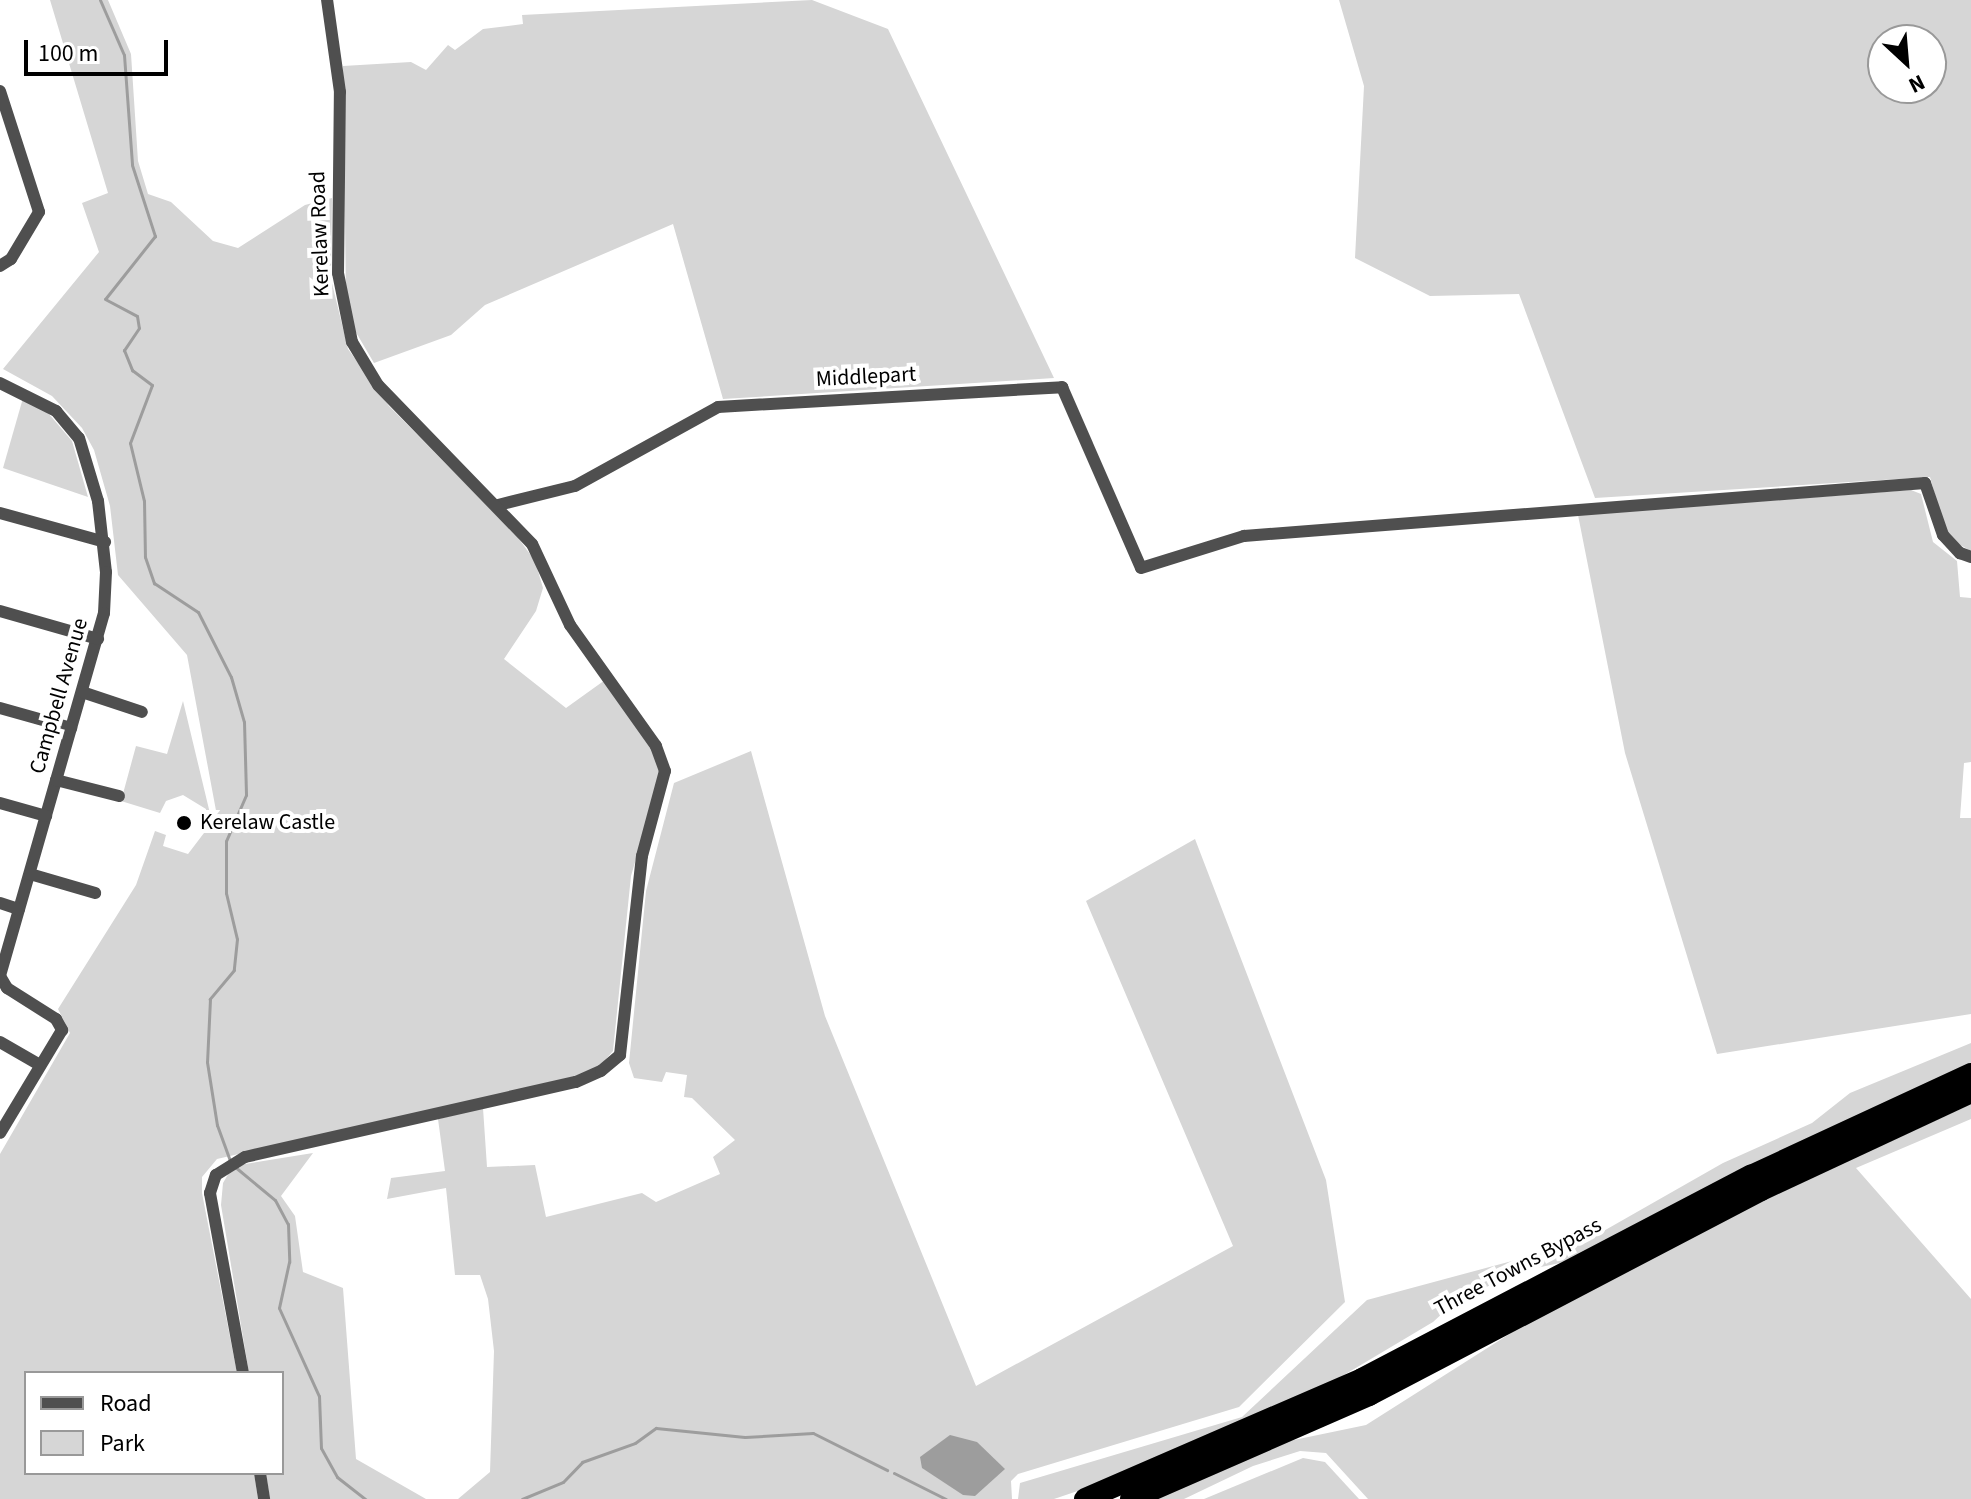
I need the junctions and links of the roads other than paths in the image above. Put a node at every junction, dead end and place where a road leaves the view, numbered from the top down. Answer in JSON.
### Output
{"nodes":[{"id":1,"x":327,"y":0,"type":"edge"},
{"id":2,"x":0,"y":91,"type":"edge"},
{"id":3,"x":0,"y":266,"type":"edge"},
{"id":4,"x":0,"y":383,"type":"edge"},
{"id":5,"x":498,"y":505,"type":"junction"},
{"id":6,"x":0,"y":513,"type":"edge"},
{"id":7,"x":105,"y":542,"type":"junction"},
{"id":8,"x":1971,"y":557,"type":"edge"},
{"id":9,"x":0,"y":611,"type":"edge"},
{"id":10,"x":98,"y":639,"type":"junction"},
{"id":11,"x":82,"y":692,"type":"junction"},
{"id":12,"x":0,"y":708,"type":"edge"},
{"id":13,"x":142,"y":712,"type":"dead end"},
{"id":14,"x":71,"y":728,"type":"junction"},
{"id":15,"x":56,"y":780,"type":"junction"},
{"id":16,"x":119,"y":796,"type":"dead end"},
{"id":17,"x":0,"y":803,"type":"edge"},
{"id":18,"x":46,"y":816,"type":"junction"},
{"id":19,"x":30,"y":874,"type":"junction"},
{"id":20,"x":95,"y":893,"type":"dead end"},
{"id":21,"x":0,"y":903,"type":"edge"},
{"id":22,"x":19,"y":909,"type":"junction"},
{"id":23,"x":0,"y":1042,"type":"edge"},
{"id":24,"x":40,"y":1065,"type":"junction"},
{"id":25,"x":1971,"y":1074,"type":"edge"},
{"id":26,"x":1971,"y":1092,"type":"edge"},
{"id":27,"x":0,"y":1133,"type":"edge"},
{"id":28,"x":243,"y":1371,"type":"edge"},
{"id":29,"x":260,"y":1475,"type":"edge"},
{"id":30,"x":264,"y":1499,"type":"edge"},
{"id":31,"x":1085,"y":1499,"type":"edge"},
{"id":32,"x":1131,"y":1499,"type":"edge"}],
"edges":[{"from":1,"to":5,"type":"street","name":"Kerelaw Road"},
{"from":2,"to":3,"type":"street"},
{"from":4,"to":7,"type":"street","name":"Campbell Avenue"},
{"from":5,"to":8,"type":"street","name":"Middlepart"},
{"from":5,"to":28,"type":"street","name":"Kerelaw Road"},
{"from":6,"to":7,"type":"street"},
{"from":7,"to":10,"type":"street","name":"Campbell Avenue"},
{"from":9,"to":10,"type":"street"},
{"from":10,"to":11,"type":"street","name":"Campbell Avenue"},
{"from":11,"to":13,"type":"street"},
{"from":11,"to":14,"type":"street","name":"Campbell Avenue"},
{"from":12,"to":14,"type":"street"},
{"from":14,"to":15,"type":"street","name":"Campbell Avenue"},
{"from":15,"to":16,"type":"street"},
{"from":15,"to":18,"type":"street","name":"Campbell Avenue"},
{"from":17,"to":18,"type":"street"},
{"from":18,"to":19,"type":"street","name":"Campbell Avenue"},
{"from":19,"to":20,"type":"street"},
{"from":19,"to":22,"type":"street","name":"Campbell Avenue"},
{"from":21,"to":22,"type":"street"},
{"from":22,"to":24,"type":"street","name":"Campbell Avenue"},
{"from":23,"to":24,"type":"street"},
{"from":24,"to":27,"type":"street"},
{"from":25,"to":31,"type":"highway","name":"Three Towns Bypass"},
{"from":26,"to":32,"type":"highway","name":"Three Towns Bypass"},
{"from":29,"to":30,"type":"street"}]}
